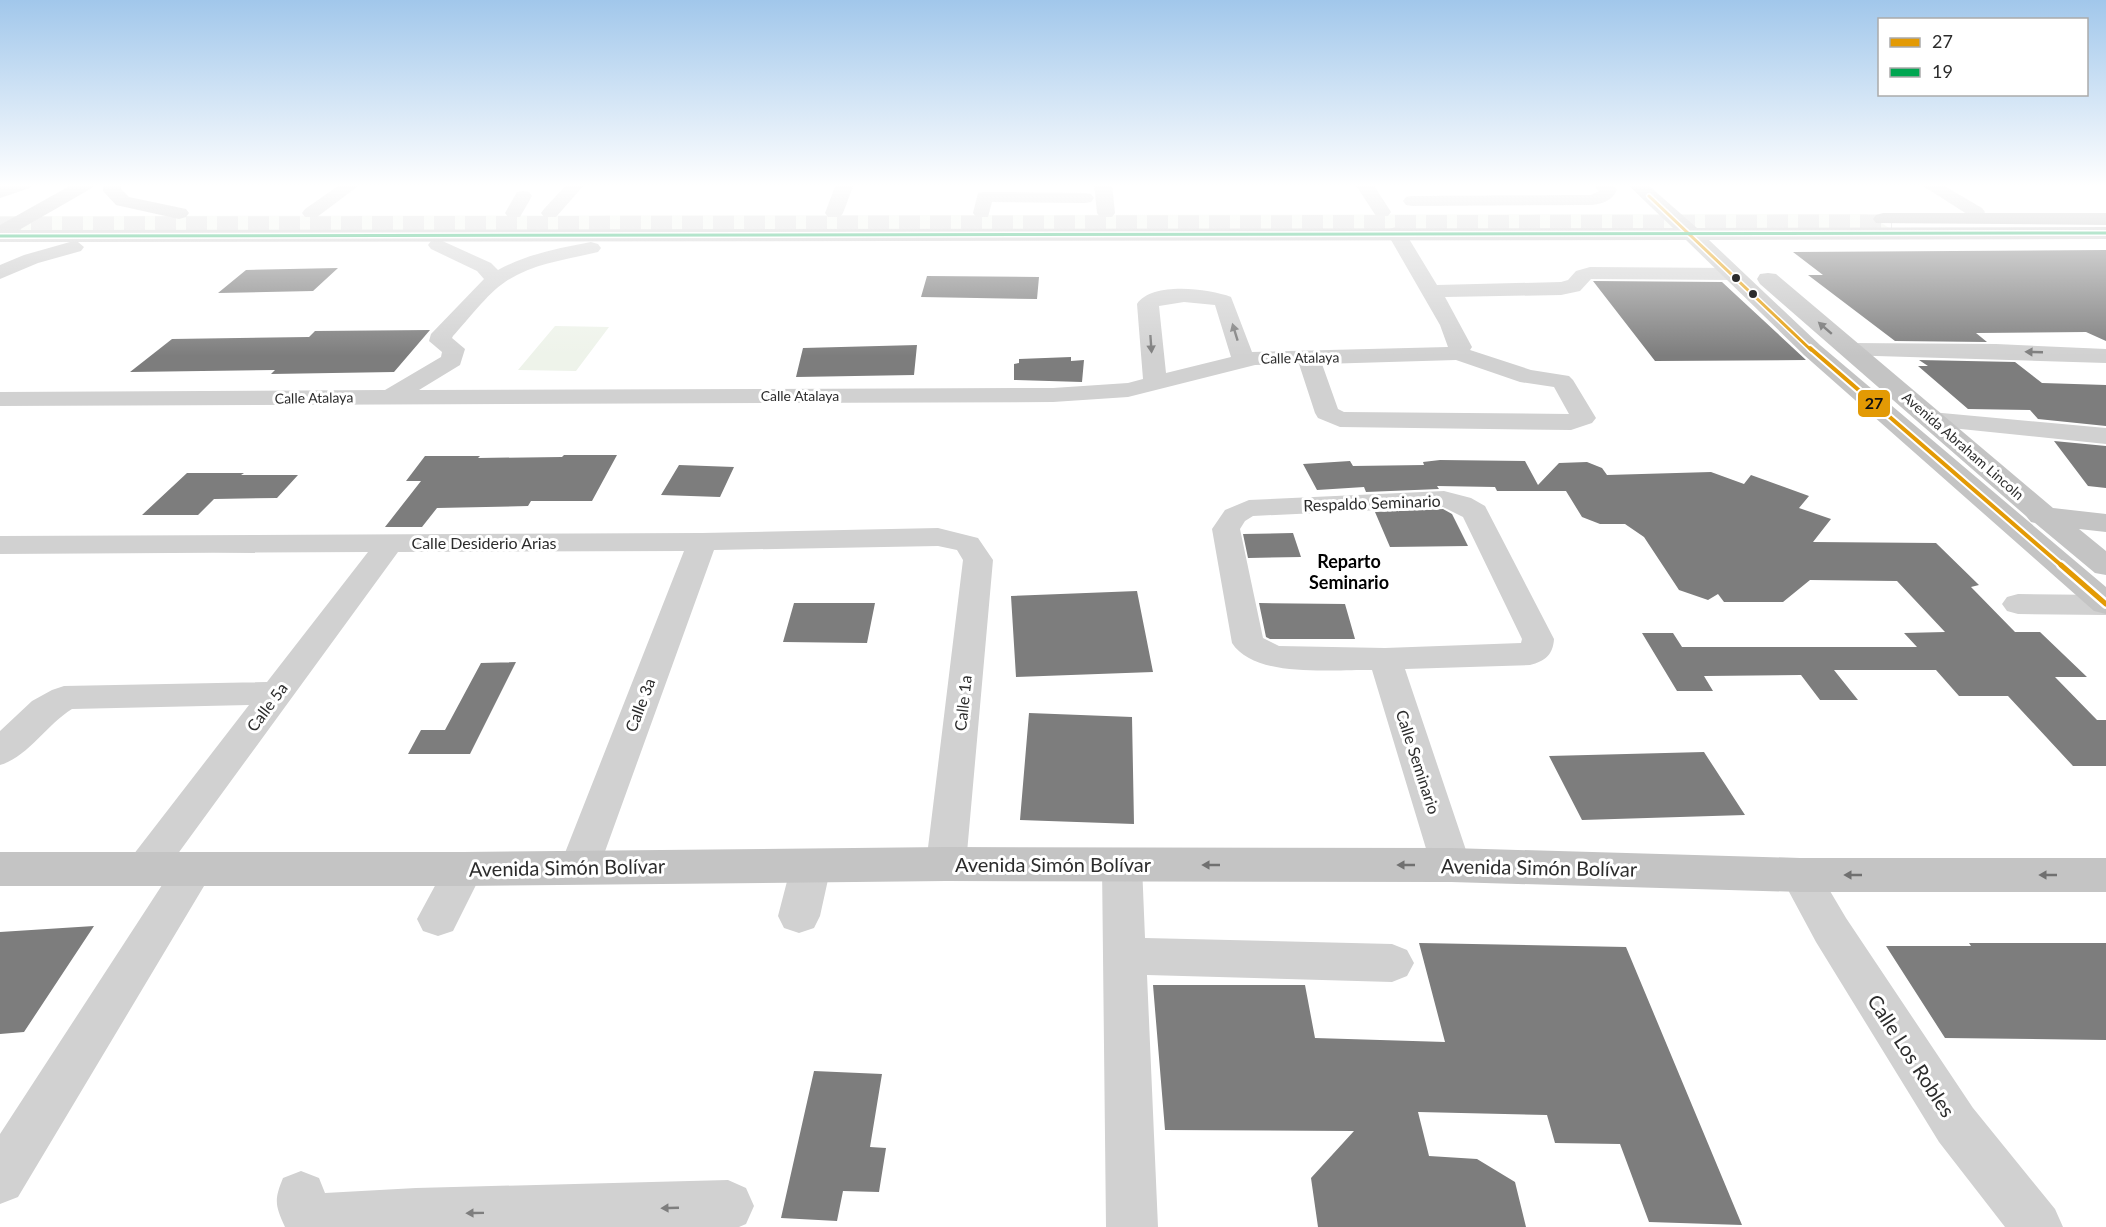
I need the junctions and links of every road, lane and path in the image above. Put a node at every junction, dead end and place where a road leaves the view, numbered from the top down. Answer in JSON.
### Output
{"nodes":[{"id":1,"x":125,"y":241,"type":"edge"},
{"id":2,"x":1401,"y":241,"type":"edge"},
{"id":3,"x":1711,"y":241,"type":"edge"},
{"id":4,"x":1721,"y":241,"type":"edge"},
{"id":5,"x":438,"y":245,"type":"dead end"},
{"id":6,"x":591,"y":248,"type":"dead end"},
{"id":7,"x":0,"y":273,"type":"edge"},
{"id":8,"x":1732,"y":274,"type":"junction"},
{"id":9,"x":496,"y":279,"type":"junction"},
{"id":10,"x":1431,"y":291,"type":"junction"},
{"id":11,"x":1851,"y":350,"type":"junction"},
{"id":12,"x":1456,"y":353,"type":"junction"},
{"id":13,"x":2106,"y":356,"type":"edge"},
{"id":14,"x":1308,"y":357,"type":"junction"},
{"id":15,"x":1244,"y":361,"type":"junction"},
{"id":16,"x":1155,"y":383,"type":"junction"},
{"id":17,"x":393,"y":397,"type":"junction"},
{"id":18,"x":0,"y":399,"type":"edge"},
{"id":19,"x":1931,"y":420,"type":"junction"},
{"id":20,"x":2106,"y":436,"type":"edge"},
{"id":21,"x":2001,"y":511,"type":"junction"},
{"id":22,"x":2044,"y":516,"type":"junction"},
{"id":23,"x":2106,"y":523,"type":"edge"},
{"id":24,"x":702,"y":542,"type":"junction"},
{"id":25,"x":390,"y":543,"type":"junction"},
{"id":26,"x":968,"y":544,"type":"joint"},
{"id":27,"x":7,"y":551,"type":"edge"},
{"id":28,"x":2106,"y":566,"type":"edge"},
{"id":29,"x":2018,"y":604,"type":"dead end"},
{"id":30,"x":2106,"y":604,"type":"edge"},
{"id":31,"x":1384,"y":659,"type":"junction"},
{"id":32,"x":277,"y":693,"type":"junction"},
{"id":33,"x":0,"y":752,"type":"edge"},
{"id":34,"x":946,"y":864,"type":"junction"},
{"id":35,"x":1122,"y":865,"type":"junction"},
{"id":36,"x":1451,"y":865,"type":"junction"},
{"id":37,"x":811,"y":866,"type":"junction"},
{"id":38,"x":579,"y":868,"type":"junction"},
{"id":39,"x":0,"y":869,"type":"edge"},
{"id":40,"x":464,"y":869,"type":"junction"},
{"id":41,"x":144,"y":870,"type":"junction"},
{"id":42,"x":193,"y":870,"type":"junction"},
{"id":43,"x":1800,"y":875,"type":"junction"},
{"id":44,"x":2106,"y":875,"type":"edge"},
{"id":45,"x":799,"y":916,"type":"dead end"},
{"id":46,"x":438,"y":919,"type":"dead end"},
{"id":47,"x":1125,"y":956,"type":"junction"},
{"id":48,"x":1392,"y":963,"type":"dead end"},
{"id":49,"x":0,"y":1179,"type":"edge"},
{"id":50,"x":301,"y":1196,"type":"dead end"},
{"id":51,"x":728,"y":1206,"type":"dead end"},
{"id":52,"x":2035,"y":1225,"type":"edge"},
{"id":53,"x":1132,"y":1227,"type":"edge"}],
"edges":[{"from":1,"to":7,"type":"main road"},
{"from":2,"to":10,"type":"street"},
{"from":3,"to":8,"type":"main road","name":"Avenida Abraham Lincoln"},
{"from":11,"to":4,"type":"main road","name":"Avenida Abraham Lincoln","one_way":true},
{"from":5,"to":9,"type":"street"},
{"from":6,"to":9,"type":"street"},
{"from":8,"to":10,"type":"street"},
{"from":8,"to":21,"type":"main road","name":"Avenida Abraham Lincoln"},
{"from":9,"to":17,"type":"street"},
{"from":10,"to":12,"type":"street"},
{"from":13,"to":11,"type":"street","one_way":true},
{"from":11,"to":19,"type":"main road","name":"Avenida Abraham Lincoln"},
{"from":12,"to":14,"type":"street","name":"Calle Atalaya"},
{"from":12,"to":14,"type":"street","name":"Calle Atalaya"},
{"from":14,"to":15,"type":"street","name":"Calle Atalaya"},
{"from":15,"to":16,"type":"street","name":"Calle Atalaya"},
{"from":15,"to":16,"type":"street","one_way":true},
{"from":16,"to":17,"type":"street","name":"Calle Atalaya"},
{"from":17,"to":18,"type":"street","name":"Calle Atalaya"},
{"from":19,"to":20,"type":"street"},
{"from":19,"to":22,"type":"main road","name":"Avenida Abraham Lincoln"},
{"from":21,"to":22,"type":"main road"},
{"from":21,"to":30,"type":"main road","name":"Avenida Abraham Lincoln"},
{"from":22,"to":23,"type":"main road"},
{"from":22,"to":28,"type":"main road","name":"Avenida Abraham Lincoln"},
{"from":24,"to":25,"type":"street","name":"Calle Desiderio Arias"},
{"from":24,"to":26,"type":"street","name":"Calle Desiderio Arias"},
{"from":24,"to":38,"type":"street","name":"Calle 3a"},
{"from":25,"to":27,"type":"street","name":"Calle Desiderio Arias"},
{"from":25,"to":32,"type":"street","name":"Calle 5a"},
{"from":26,"to":34,"type":"street","name":"Calle 1a"},
{"from":29,"to":30,"type":"street"},
{"from":31,"to":31,"type":"street","name":"Respaldo Seminario"},
{"from":31,"to":36,"type":"street","name":"Calle Seminario"},
{"from":32,"to":33,"type":"street"},
{"from":32,"to":41,"type":"street","name":"Calle 5a"},
{"from":34,"to":35,"type":"main road","name":"Avenida Simón Bolívar"},
{"from":34,"to":37,"type":"main road","name":"Avenida Simón Bolívar"},
{"from":36,"to":35,"type":"main road","name":"Avenida Simón Bolívar","one_way":true},
{"from":35,"to":47,"type":"street"},
{"from":36,"to":43,"type":"main road","name":"Avenida Simón Bolívar"},
{"from":37,"to":38,"type":"main road","name":"Avenida Simón Bolívar"},
{"from":37,"to":45,"type":"street"},
{"from":38,"to":40,"type":"main road","name":"Avenida Simón Bolívar"},
{"from":39,"to":41,"type":"main road","name":"Avenida Simón Bolívar"},
{"from":40,"to":42,"type":"main road","name":"Avenida Simón Bolívar"},
{"from":40,"to":46,"type":"street"},
{"from":41,"to":42,"type":"main road","name":"Avenida Simón Bolívar"},
{"from":42,"to":49,"type":"street"},
{"from":44,"to":43,"type":"main road","name":"Avenida Simón Bolívar","one_way":true},
{"from":43,"to":52,"type":"street","name":"Calle Los Robles"},
{"from":47,"to":48,"type":"street"},
{"from":47,"to":53,"type":"street"},
{"from":51,"to":50,"type":"street","one_way":true}]}
